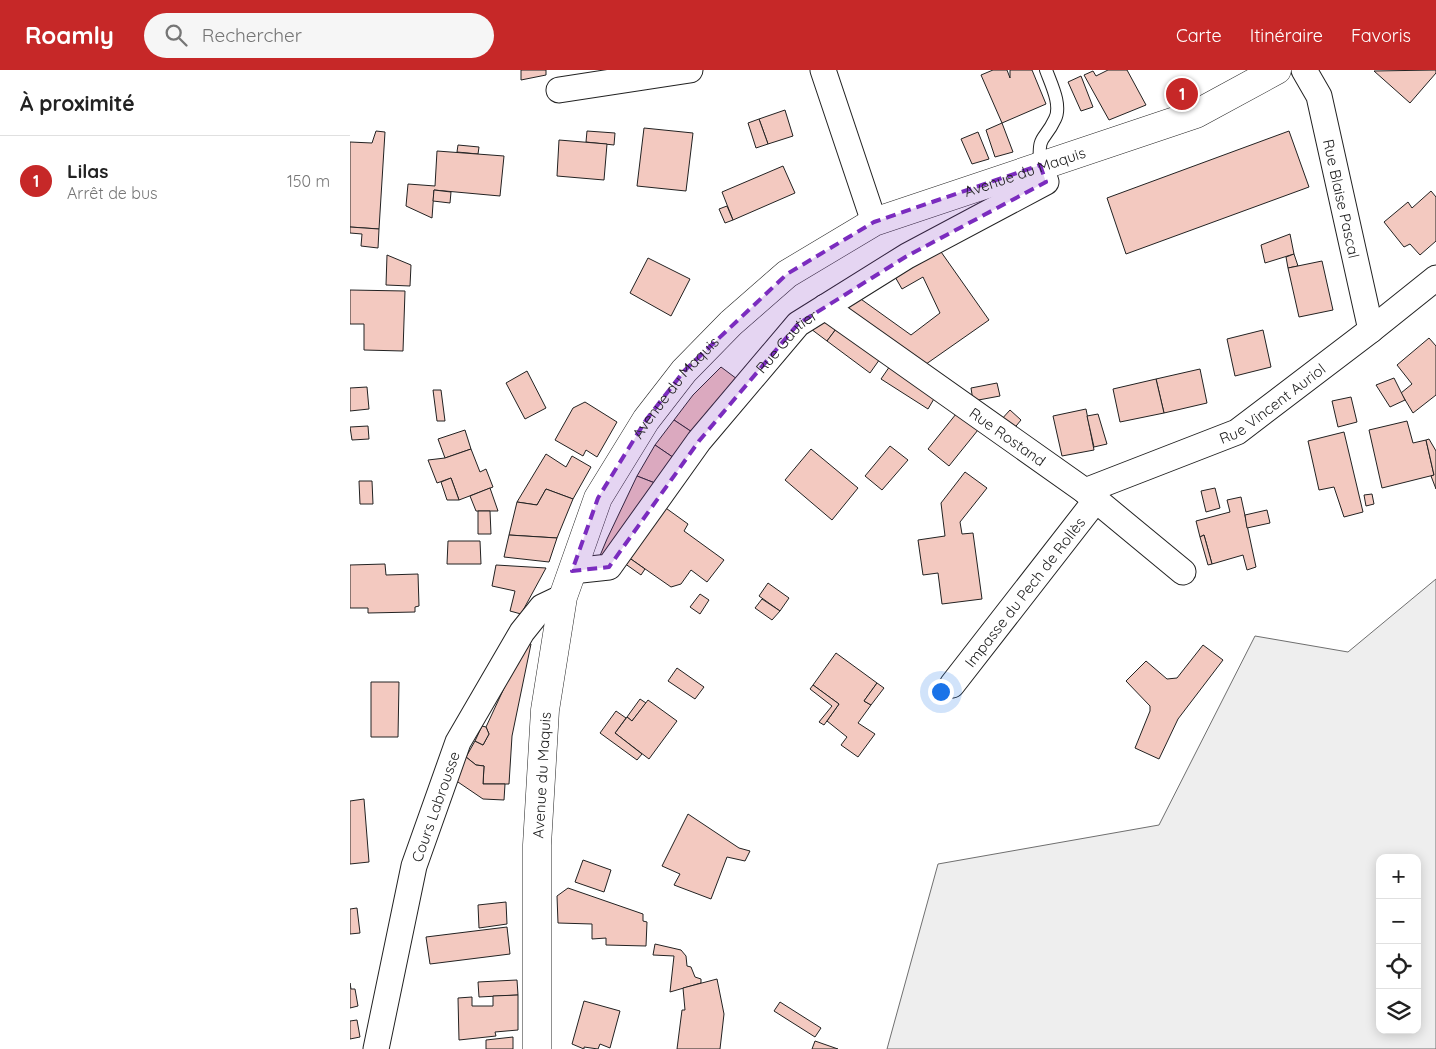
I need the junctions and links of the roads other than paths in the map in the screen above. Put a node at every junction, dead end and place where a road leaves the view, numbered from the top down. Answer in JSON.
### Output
{"nodes":[{"id":1,"x":690,"y":70,"type":"edge"},
{"id":2,"x":823,"y":70,"type":"edge"},
{"id":3,"x":1046,"y":70,"type":"edge"},
{"id":4,"x":1278,"y":70,"type":"edge"},
{"id":5,"x":1304,"y":70,"type":"edge"},
{"id":6,"x":559,"y":90,"type":"dead end"},
{"id":7,"x":1040,"y":165,"type":"junction"},
{"id":8,"x":874,"y":222,"type":"junction"},
{"id":9,"x":1436,"y":278,"type":"edge"},
{"id":10,"x":825,"y":307,"type":"junction"},
{"id":11,"x":1371,"y":330,"type":"junction"},
{"id":12,"x":1091,"y":496,"type":"junction"},
{"id":13,"x":572,"y":570,"type":"junction"},
{"id":14,"x":1183,"y":572,"type":"dead end"},
{"id":15,"x":563,"y":597,"type":"junction"},
{"id":16,"x":952,"y":685,"type":"dead end"},
{"id":17,"x":539,"y":1047,"type":"edge"},
{"id":18,"x":376,"y":1049,"type":"edge"}],
"edges":[{"from":1,"to":6,"type":"street"},
{"from":2,"to":8,"type":"street"},
{"from":3,"to":7,"type":"lane"},
{"from":4,"to":7,"type":"main road","name":"Avenue du Maquis"},
{"from":5,"to":11,"type":"street","name":"Rue Blaise Pascal"},
{"from":7,"to":8,"type":"main road","name":"Avenue du Maquis"},
{"from":7,"to":10,"type":"street","name":"Rue Gautier"},
{"from":8,"to":13,"type":"main road","name":"Avenue du Maquis"},
{"from":9,"to":11,"type":"street","name":"Rue Vincent Auriol"},
{"from":10,"to":12,"type":"street","name":"Rue Rostand"},
{"from":10,"to":13,"type":"street","name":"Rue Gautier"},
{"from":11,"to":12,"type":"street","name":"Rue Vincent Auriol"},
{"from":12,"to":14,"type":"street","name":"Rue Rostand"},
{"from":12,"to":16,"type":"street","name":"Impasse du Pech de Rollès"},
{"from":13,"to":15,"type":"main road","name":"Avenue du Maquis"},
{"from":15,"to":17,"type":"main road","name":"Avenue du Maquis"},
{"from":15,"to":18,"type":"street","name":"Cours Labrousse"}]}
